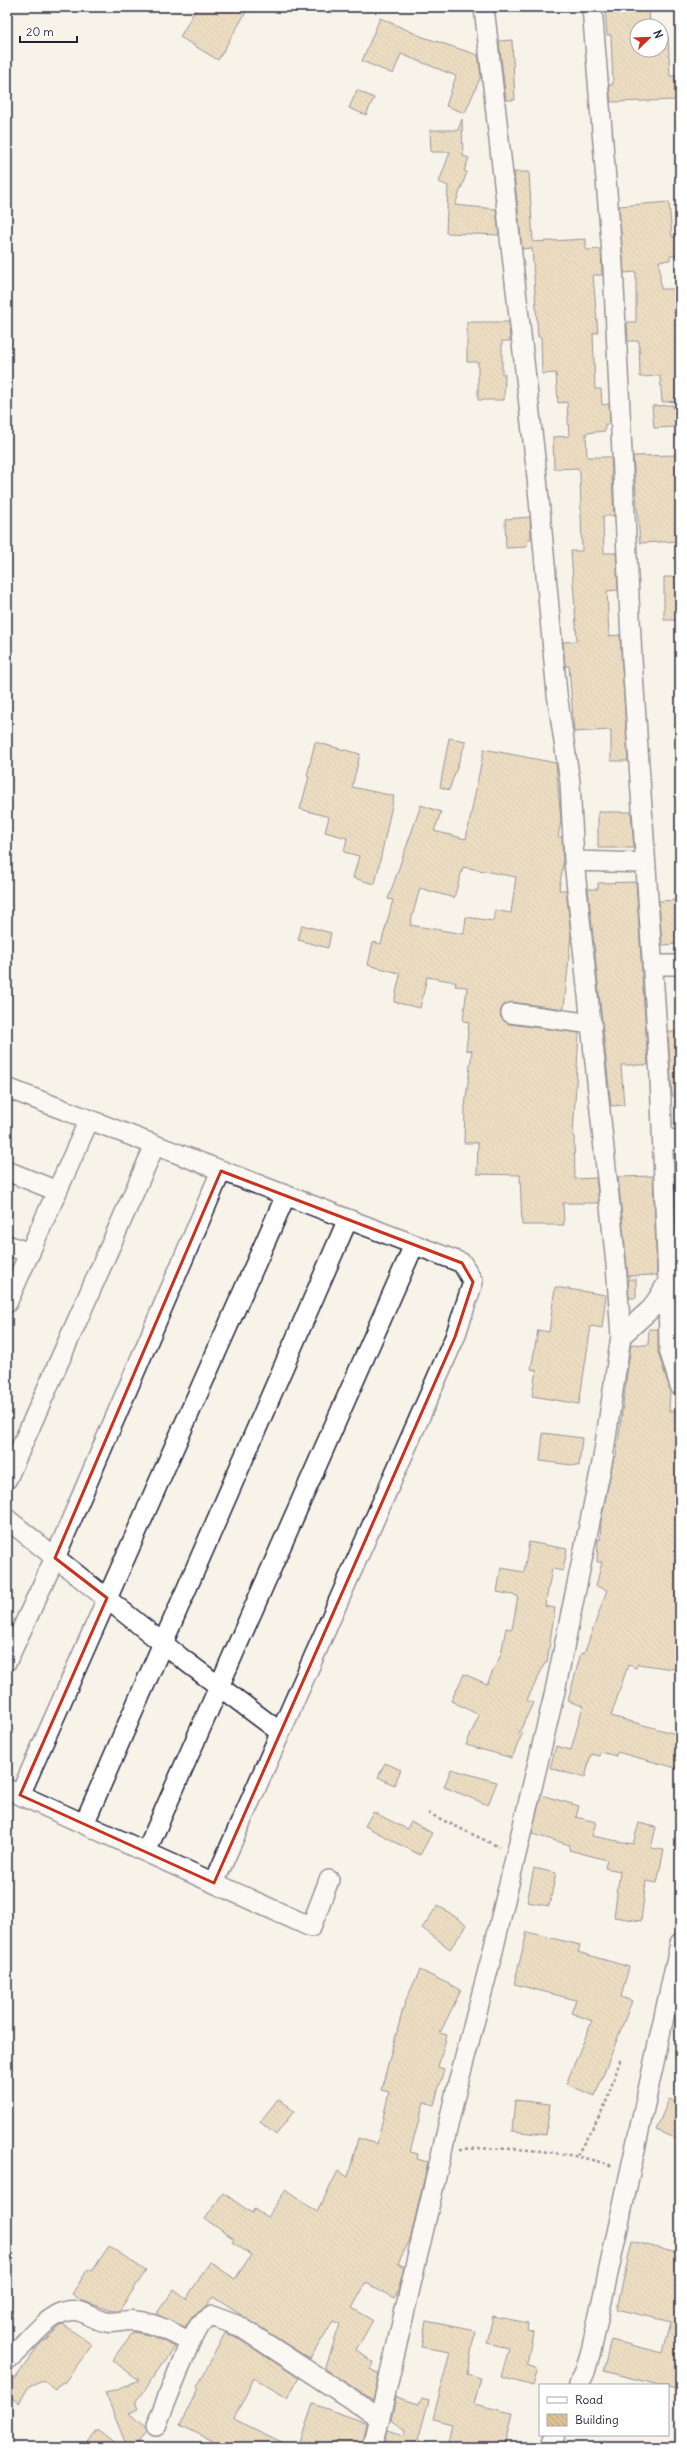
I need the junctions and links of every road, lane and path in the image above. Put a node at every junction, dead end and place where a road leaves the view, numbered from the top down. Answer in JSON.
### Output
{"nodes":[{"id":1,"x":484,"y":7,"type":"edge"},
{"id":2,"x":592,"y":7,"type":"edge"},
{"id":3,"x":574,"y":861,"type":"junction"},
{"id":4,"x":645,"y":863,"type":"junction"},
{"id":5,"x":652,"y":965,"type":"junction"},
{"id":6,"x":680,"y":965,"type":"edge"},
{"id":7,"x":511,"y":1013,"type":"dead end"},
{"id":8,"x":592,"y":1024,"type":"junction"},
{"id":9,"x":7,"y":1088,"type":"edge"},
{"id":10,"x":89,"y":1120,"type":"junction"},
{"id":11,"x":671,"y":1140,"type":"edge"},
{"id":12,"x":155,"y":1145,"type":"junction"},
{"id":13,"x":7,"y":1171,"type":"edge"},
{"id":14,"x":222,"y":1171,"type":"junction"},
{"id":15,"x":58,"y":1191,"type":"junction"},
{"id":16,"x":286,"y":1195,"type":"junction"},
{"id":17,"x":348,"y":1220,"type":"junction"},
{"id":18,"x":7,"y":1245,"type":"edge"},
{"id":19,"x":414,"y":1245,"type":"junction"},
{"id":20,"x":30,"y":1253,"type":"junction"},
{"id":21,"x":668,"y":1282,"type":"junction"},
{"id":22,"x":7,"y":1303,"type":"edge"},
{"id":23,"x":621,"y":1336,"type":"junction"},
{"id":24,"x":680,"y":1386,"type":"edge"},
{"id":25,"x":7,"y":1479,"type":"edge"},
{"id":26,"x":7,"y":1519,"type":"edge"},
{"id":27,"x":55,"y":1558,"type":"junction"},
{"id":28,"x":107,"y":1598,"type":"junction"},
{"id":29,"x":163,"y":1643,"type":"junction"},
{"id":30,"x":7,"y":1661,"type":"edge"},
{"id":31,"x":220,"y":1687,"type":"junction"},
{"id":32,"x":280,"y":1732,"type":"junction"},
{"id":33,"x":13,"y":1792,"type":"edge"},
{"id":34,"x":428,"y":1814,"type":"dead end"},
{"id":35,"x":84,"y":1824,"type":"junction"},
{"id":36,"x":146,"y":1852,"type":"junction"},
{"id":37,"x":516,"y":1854,"type":"junction"},
{"id":38,"x":329,"y":1880,"type":"dead end"},
{"id":39,"x":214,"y":1883,"type":"junction"},
{"id":40,"x":680,"y":1943,"type":"edge"},
{"id":41,"x":621,"y":2058,"type":"dead end"},
{"id":42,"x":444,"y":2150,"type":"junction"},
{"id":43,"x":577,"y":2155,"type":"junction"},
{"id":44,"x":629,"y":2172,"type":"junction"},
{"id":45,"x":190,"y":2342,"type":"junction"},
{"id":46,"x":7,"y":2360,"type":"edge"},
{"id":47,"x":579,"y":2384,"type":"edge"},
{"id":48,"x":380,"y":2418,"type":"junction"},
{"id":49,"x":156,"y":2426,"type":"dead end"},
{"id":50,"x":555,"y":2436,"type":"edge"},
{"id":51,"x":373,"y":2447,"type":"edge"},
{"id":52,"x":550,"y":2447,"type":"edge"}],
"edges":[{"from":1,"to":3,"type":"street"},
{"from":2,"to":4,"type":"street"},
{"from":3,"to":4,"type":"street"},
{"from":3,"to":8,"type":"street"},
{"from":4,"to":5,"type":"street"},
{"from":5,"to":6,"type":"street"},
{"from":5,"to":11,"type":"street"},
{"from":7,"to":8,"type":"street"},
{"from":8,"to":23,"type":"street"},
{"from":9,"to":10,"type":"street"},
{"from":10,"to":12,"type":"street"},
{"from":10,"to":15,"type":"street"},
{"from":11,"to":21,"type":"street"},
{"from":12,"to":14,"type":"street"},
{"from":12,"to":25,"type":"street"},
{"from":13,"to":15,"type":"street"},
{"from":14,"to":16,"type":"street"},
{"from":14,"to":27,"type":"street"},
{"from":15,"to":20,"type":"street"},
{"from":16,"to":17,"type":"street"},
{"from":16,"to":28,"type":"street"},
{"from":17,"to":19,"type":"street"},
{"from":17,"to":29,"type":"street"},
{"from":18,"to":20,"type":"street"},
{"from":19,"to":31,"type":"street"},
{"from":19,"to":32,"type":"street"},
{"from":20,"to":22,"type":"street"},
{"from":21,"to":23,"type":"street"},
{"from":21,"to":24,"type":"street"},
{"from":23,"to":37,"type":"street"},
{"from":26,"to":27,"type":"street"},
{"from":27,"to":28,"type":"street"},
{"from":27,"to":30,"type":"street"},
{"from":28,"to":29,"type":"street"},
{"from":28,"to":33,"type":"street"},
{"from":29,"to":31,"type":"street"},
{"from":29,"to":35,"type":"street"},
{"from":31,"to":32,"type":"street"},
{"from":31,"to":36,"type":"street"},
{"from":32,"to":39,"type":"street"},
{"from":33,"to":35,"type":"street"},
{"from":34,"to":37,"type":"path"},
{"from":35,"to":36,"type":"street"},
{"from":36,"to":39,"type":"street"},
{"from":37,"to":42,"type":"street"},
{"from":38,"to":39,"type":"street"},
{"from":40,"to":44,"type":"street"},
{"from":41,"to":43,"type":"path"},
{"from":42,"to":43,"type":"path"},
{"from":42,"to":48,"type":"street"},
{"from":43,"to":44,"type":"path"},
{"from":44,"to":47,"type":"street"},
{"from":45,"to":46,"type":"street"},
{"from":45,"to":48,"type":"street"},
{"from":45,"to":49,"type":"street"},
{"from":48,"to":51,"type":"street"},
{"from":50,"to":52,"type":"street"}]}
